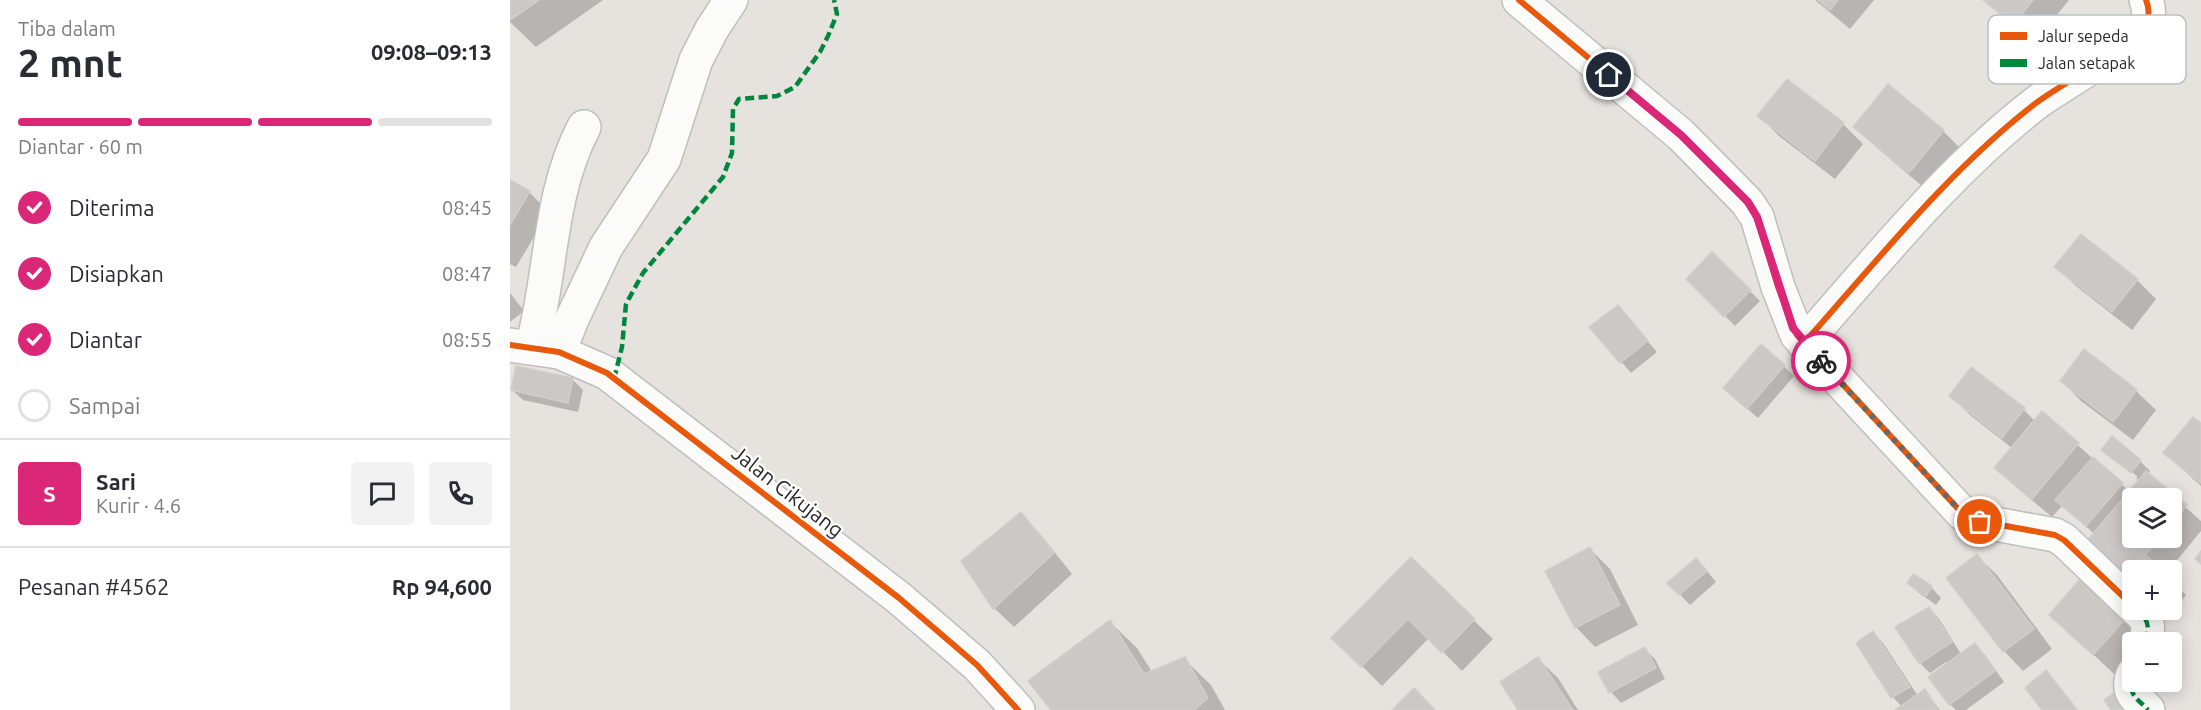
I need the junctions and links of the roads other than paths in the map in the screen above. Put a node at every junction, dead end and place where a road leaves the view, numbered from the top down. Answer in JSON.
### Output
{"nodes":[{"id":1,"x":731,"y":0,"type":"edge"},
{"id":2,"x":1519,"y":0,"type":"edge"},
{"id":3,"x":2146,"y":0,"type":"edge"},
{"id":4,"x":2148,"y":15,"type":"edge"},
{"id":5,"x":2064,"y":84,"type":"edge"},
{"id":6,"x":584,"y":127,"type":"dead end"},
{"id":7,"x":1804,"y":342,"type":"junction"},
{"id":8,"x":544,"y":350,"type":"edge"},
{"id":9,"x":2122,"y":595,"type":"edge"},
{"id":10,"x":2131,"y":692,"type":"edge"},
{"id":11,"x":1018,"y":710,"type":"edge"},
{"id":12,"x":2148,"y":710,"type":"edge"}],
"edges":[{"from":1,"to":8,"type":"street"},
{"from":2,"to":7,"type":"street"},
{"from":3,"to":4,"type":"street"},
{"from":5,"to":7,"type":"street"},
{"from":6,"to":8,"type":"street"},
{"from":7,"to":9,"type":"street"},
{"from":8,"to":11,"type":"street","name":"Jalan Cikujang"},
{"from":10,"to":12,"type":"street"}]}
